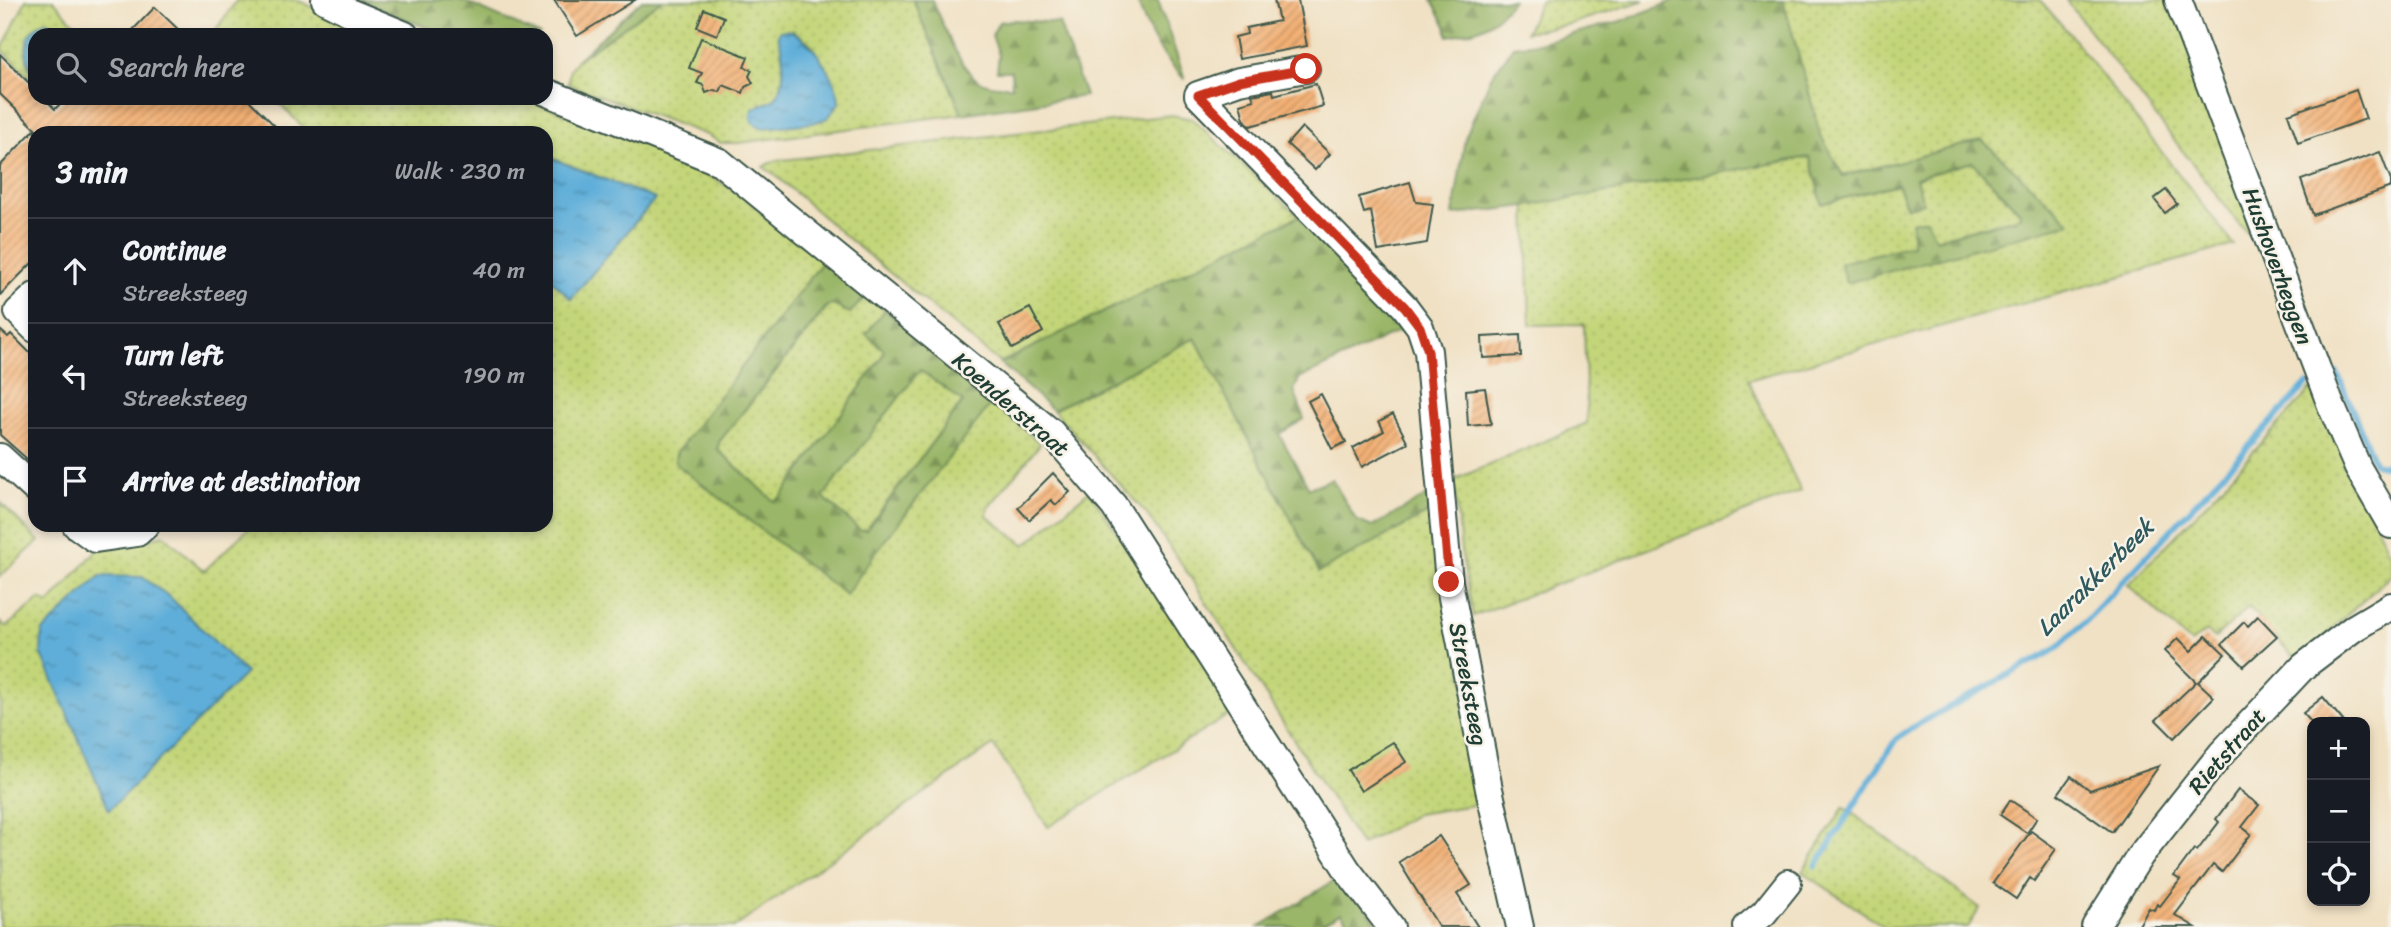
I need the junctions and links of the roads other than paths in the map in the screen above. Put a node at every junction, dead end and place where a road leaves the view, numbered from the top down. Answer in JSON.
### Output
{"nodes":[{"id":1,"x":325,"y":0,"type":"edge"},
{"id":2,"x":2179,"y":0,"type":"edge"},
{"id":3,"x":388,"y":28,"type":"edge"},
{"id":4,"x":1306,"y":69,"type":"dead end"},
{"id":5,"x":553,"y":95,"type":"edge"},
{"id":6,"x":28,"y":303,"type":"edge"},
{"id":7,"x":28,"y":322,"type":"edge"},
{"id":8,"x":0,"y":457,"type":"edge"},
{"id":9,"x":28,"y":483,"type":"edge"},
{"id":10,"x":2391,"y":525,"type":"edge"},
{"id":11,"x":86,"y":532,"type":"edge"},
{"id":12,"x":138,"y":532,"type":"edge"},
{"id":13,"x":2391,"y":606,"type":"edge"},
{"id":14,"x":1788,"y":883,"type":"dead end"},
{"id":15,"x":1391,"y":927,"type":"edge"},
{"id":16,"x":1520,"y":927,"type":"edge"},
{"id":17,"x":1747,"y":927,"type":"edge"},
{"id":18,"x":2095,"y":927,"type":"edge"}],
"edges":[{"from":1,"to":3,"type":"street"},
{"from":2,"to":10,"type":"street","name":"Hushoverheggen"},
{"from":4,"to":16,"type":"street","name":"Streeksteeg"},
{"from":5,"to":15,"type":"street","name":"Koenderstraat"},
{"from":6,"to":7,"type":"street"},
{"from":8,"to":9,"type":"street"},
{"from":11,"to":12,"type":"street"},
{"from":13,"to":18,"type":"street","name":"Rietstraat"},
{"from":14,"to":17,"type":"street"}]}
